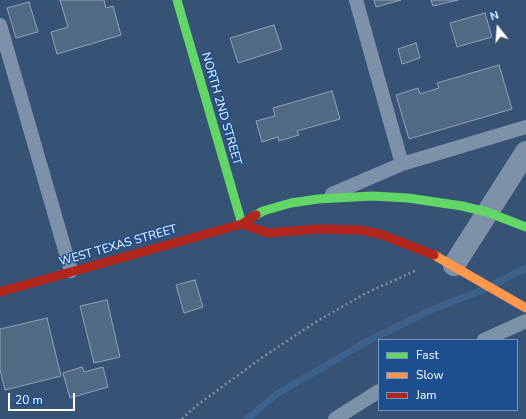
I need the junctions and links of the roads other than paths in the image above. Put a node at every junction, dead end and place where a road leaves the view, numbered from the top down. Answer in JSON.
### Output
{"nodes":[{"id":1,"x":177,"y":0,"type":"edge"},
{"id":2,"x":356,"y":0,"type":"edge"},
{"id":3,"x":0,"y":25,"type":"edge"},
{"id":4,"x":526,"y":127,"type":"edge"},
{"id":5,"x":526,"y":152,"type":"edge"},
{"id":6,"x":402,"y":164,"type":"junction"},
{"id":7,"x":318,"y":200,"type":"junction"},
{"id":8,"x":487,"y":212,"type":"junction"},
{"id":9,"x":242,"y":224,"type":"junction"},
{"id":10,"x":526,"y":227,"type":"edge"},
{"id":11,"x":454,"y":265,"type":"junction"},
{"id":12,"x":72,"y":271,"type":"junction"},
{"id":13,"x":0,"y":292,"type":"edge"},
{"id":14,"x":526,"y":308,"type":"edge"},
{"id":15,"x":526,"y":321,"type":"edge"},
{"id":16,"x":486,"y":339,"type":"edge"},
{"id":17,"x":378,"y":392,"type":"edge"},
{"id":18,"x":335,"y":419,"type":"edge"}],
"edges":[{"from":1,"to":9,"type":"street","name":"NORTH 2ND STREET"},
{"from":2,"to":6,"type":"lane"},
{"from":3,"to":12,"type":"lane"},
{"from":4,"to":6,"type":"lane"},
{"from":5,"to":8,"type":"street"},
{"from":6,"to":7,"type":"lane"},
{"from":7,"to":8,"type":"street","name":"WEST TEXAS STREET"},
{"from":7,"to":9,"type":"street","name":"WEST TEXAS STREET"},
{"from":8,"to":10,"type":"street","name":"WEST TEXAS STREET"},
{"from":8,"to":11,"type":"street"},
{"from":9,"to":11,"type":"street"},
{"from":9,"to":12,"type":"street","name":"WEST TEXAS STREET"},
{"from":11,"to":14,"type":"street"},
{"from":12,"to":13,"type":"street","name":"WEST TEXAS STREET"},
{"from":15,"to":16,"type":"lane"},
{"from":17,"to":18,"type":"lane"}]}
